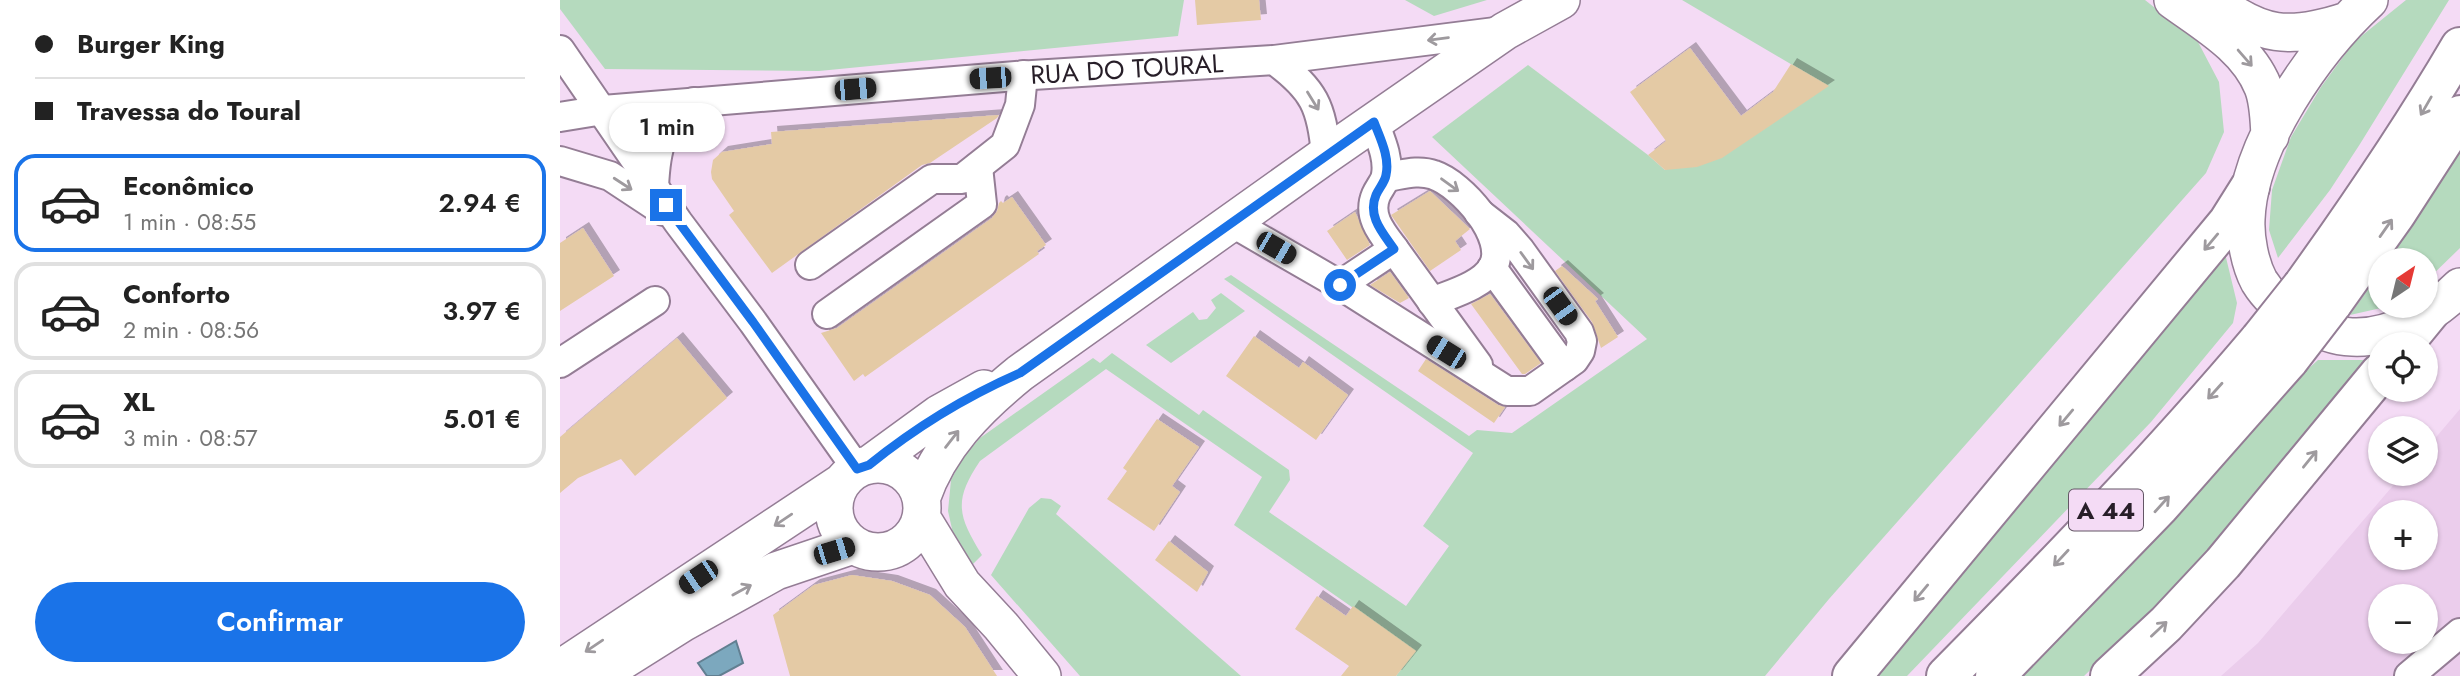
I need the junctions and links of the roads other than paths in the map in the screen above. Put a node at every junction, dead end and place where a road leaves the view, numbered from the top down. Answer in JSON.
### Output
{"nodes":[{"id":1,"x":1536,"y":0,"type":"edge"},
{"id":2,"x":1561,"y":0,"type":"edge"},
{"id":3,"x":2173,"y":0,"type":"edge"},
{"id":4,"x":2213,"y":0,"type":"edge"},
{"id":5,"x":2358,"y":10,"type":"edge"},
{"id":6,"x":1505,"y":31,"type":"junction"},
{"id":7,"x":2460,"y":47,"type":"edge"},
{"id":8,"x":560,"y":50,"type":"edge"},
{"id":9,"x":1274,"y":60,"type":"junction"},
{"id":10,"x":1023,"y":75,"type":"junction"},
{"id":11,"x":694,"y":102,"type":"junction"},
{"id":12,"x":603,"y":110,"type":"junction"},
{"id":13,"x":2460,"y":115,"type":"edge"},
{"id":14,"x":560,"y":117,"type":"edge"},
{"id":15,"x":1374,"y":122,"type":"junction"},
{"id":16,"x":2270,"y":136,"type":"junction"},
{"id":17,"x":1326,"y":155,"type":"junction"},
{"id":18,"x":560,"y":161,"type":"edge"},
{"id":19,"x":978,"y":167,"type":"junction"},
{"id":20,"x":1386,"y":177,"type":"junction"},
{"id":21,"x":654,"y":187,"type":"junction"},
{"id":22,"x":2250,"y":187,"type":"junction"},
{"id":23,"x":1479,"y":213,"type":"junction"},
{"id":24,"x":678,"y":222,"type":"junction"},
{"id":25,"x":1231,"y":222,"type":"junction"},
{"id":26,"x":1394,"y":249,"type":"junction"},
{"id":27,"x":810,"y":265,"type":"dead end"},
{"id":28,"x":1492,"y":268,"type":"junction"},
{"id":29,"x":1340,"y":285,"type":"junction"},
{"id":30,"x":2460,"y":287,"type":"edge"},
{"id":31,"x":2317,"y":294,"type":"junction"},
{"id":32,"x":655,"y":301,"type":"dead end"},
{"id":33,"x":1432,"y":302,"type":"junction"},
{"id":34,"x":2438,"y":305,"type":"edge"},
{"id":35,"x":827,"y":314,"type":"dead end"},
{"id":36,"x":2417,"y":318,"type":"edge"},
{"id":37,"x":2425,"y":318,"type":"edge"},
{"id":38,"x":2414,"y":332,"type":"edge"},
{"id":39,"x":2274,"y":349,"type":"junction"},
{"id":40,"x":560,"y":363,"type":"edge"},
{"id":41,"x":1564,"y":367,"type":"junction"},
{"id":42,"x":1020,"y":373,"type":"junction"},
{"id":43,"x":1488,"y":379,"type":"junction"},
{"id":44,"x":2368,"y":388,"type":"edge"},
{"id":45,"x":855,"y":472,"type":"junction"},
{"id":46,"x":921,"y":508,"type":"junction"},
{"id":47,"x":870,"y":548,"type":"junction"},
{"id":48,"x":961,"y":584,"type":"junction"},
{"id":49,"x":2460,"y":633,"type":"edge"},
{"id":50,"x":560,"y":669,"type":"edge"},
{"id":51,"x":1037,"y":673,"type":"edge"},
{"id":52,"x":598,"y":676,"type":"edge"},
{"id":53,"x":1852,"y":676,"type":"edge"},
{"id":54,"x":1946,"y":676,"type":"edge"},
{"id":55,"x":1995,"y":676,"type":"edge"},
{"id":56,"x":2109,"y":676,"type":"edge"},
{"id":57,"x":2409,"y":676,"type":"edge"}],
"edges":[{"from":1,"to":6,"type":"main road"},
{"from":2,"to":6,"type":"main road"},
{"from":3,"to":16,"type":"main road","one_way":true},
{"from":4,"to":5,"type":"main road"},
{"from":5,"to":16,"type":"main road"},
{"from":6,"to":9,"type":"street","name":"RUA DO TOURAL","one_way":true},
{"from":6,"to":15,"type":"main road"},
{"from":7,"to":31,"type":"highway","number":"A 44","one_way":true},
{"from":8,"to":12,"type":"street"},
{"from":9,"to":10,"type":"street","name":"RUA DO TOURAL"},
{"from":9,"to":17,"type":"street","one_way":true},
{"from":10,"to":11,"type":"street","name":"RUA DO TOURAL"},
{"from":10,"to":19,"type":"street"},
{"from":11,"to":12,"type":"street","name":"RUA DO TOURAL"},
{"from":11,"to":21,"type":"street"},
{"from":12,"to":14,"type":"street","name":"RUA DO TOURAL"},
{"from":12,"to":21,"type":"street"},
{"from":31,"to":13,"type":"highway","number":"A 44","one_way":true},
{"from":15,"to":17,"type":"main road"},
{"from":15,"to":20,"type":"street"},
{"from":16,"to":22,"type":"main road"},
{"from":17,"to":25,"type":"main road"},
{"from":18,"to":24,"type":"street","one_way":true},
{"from":19,"to":27,"type":"street"},
{"from":19,"to":35,"type":"street"},
{"from":20,"to":23,"type":"street","one_way":true},
{"from":20,"to":26,"type":"street"},
{"from":21,"to":24,"type":"street"},
{"from":22,"to":36,"type":"main road"},
{"from":22,"to":53,"type":"highway","one_way":true},
{"from":23,"to":28,"type":"street"},
{"from":23,"to":41,"type":"street","one_way":true},
{"from":24,"to":45,"type":"street"},
{"from":25,"to":29,"type":"street"},
{"from":25,"to":42,"type":"main road"},
{"from":26,"to":29,"type":"street"},
{"from":26,"to":33,"type":"street"},
{"from":28,"to":33,"type":"street"},
{"from":28,"to":41,"type":"street"},
{"from":29,"to":43,"type":"street"},
{"from":30,"to":34,"type":"main road"},
{"from":31,"to":39,"type":"highway","number":"A 44","bridge":true},
{"from":32,"to":40,"type":"street"},
{"from":33,"to":43,"type":"street"},
{"from":37,"to":38,"type":"highway"},
{"from":39,"to":54,"type":"highway","number":"A 44","one_way":true},
{"from":55,"to":39,"type":"highway","number":"A 44","one_way":true},
{"from":41,"to":43,"type":"street"},
{"from":42,"to":45,"type":"main road"},
{"from":46,"to":42,"type":"main road","one_way":true},
{"from":56,"to":44,"type":"highway","one_way":true},
{"from":45,"to":46,"type":"main road"},
{"from":45,"to":47,"type":"main road"},
{"from":45,"to":50,"type":"main road","one_way":true},
{"from":46,"to":47,"type":"main road"},
{"from":46,"to":48,"type":"main road"},
{"from":47,"to":48,"type":"main road"},
{"from":52,"to":47,"type":"main road","one_way":true},
{"from":48,"to":51,"type":"main road"},
{"from":49,"to":57,"type":"street"}]}
